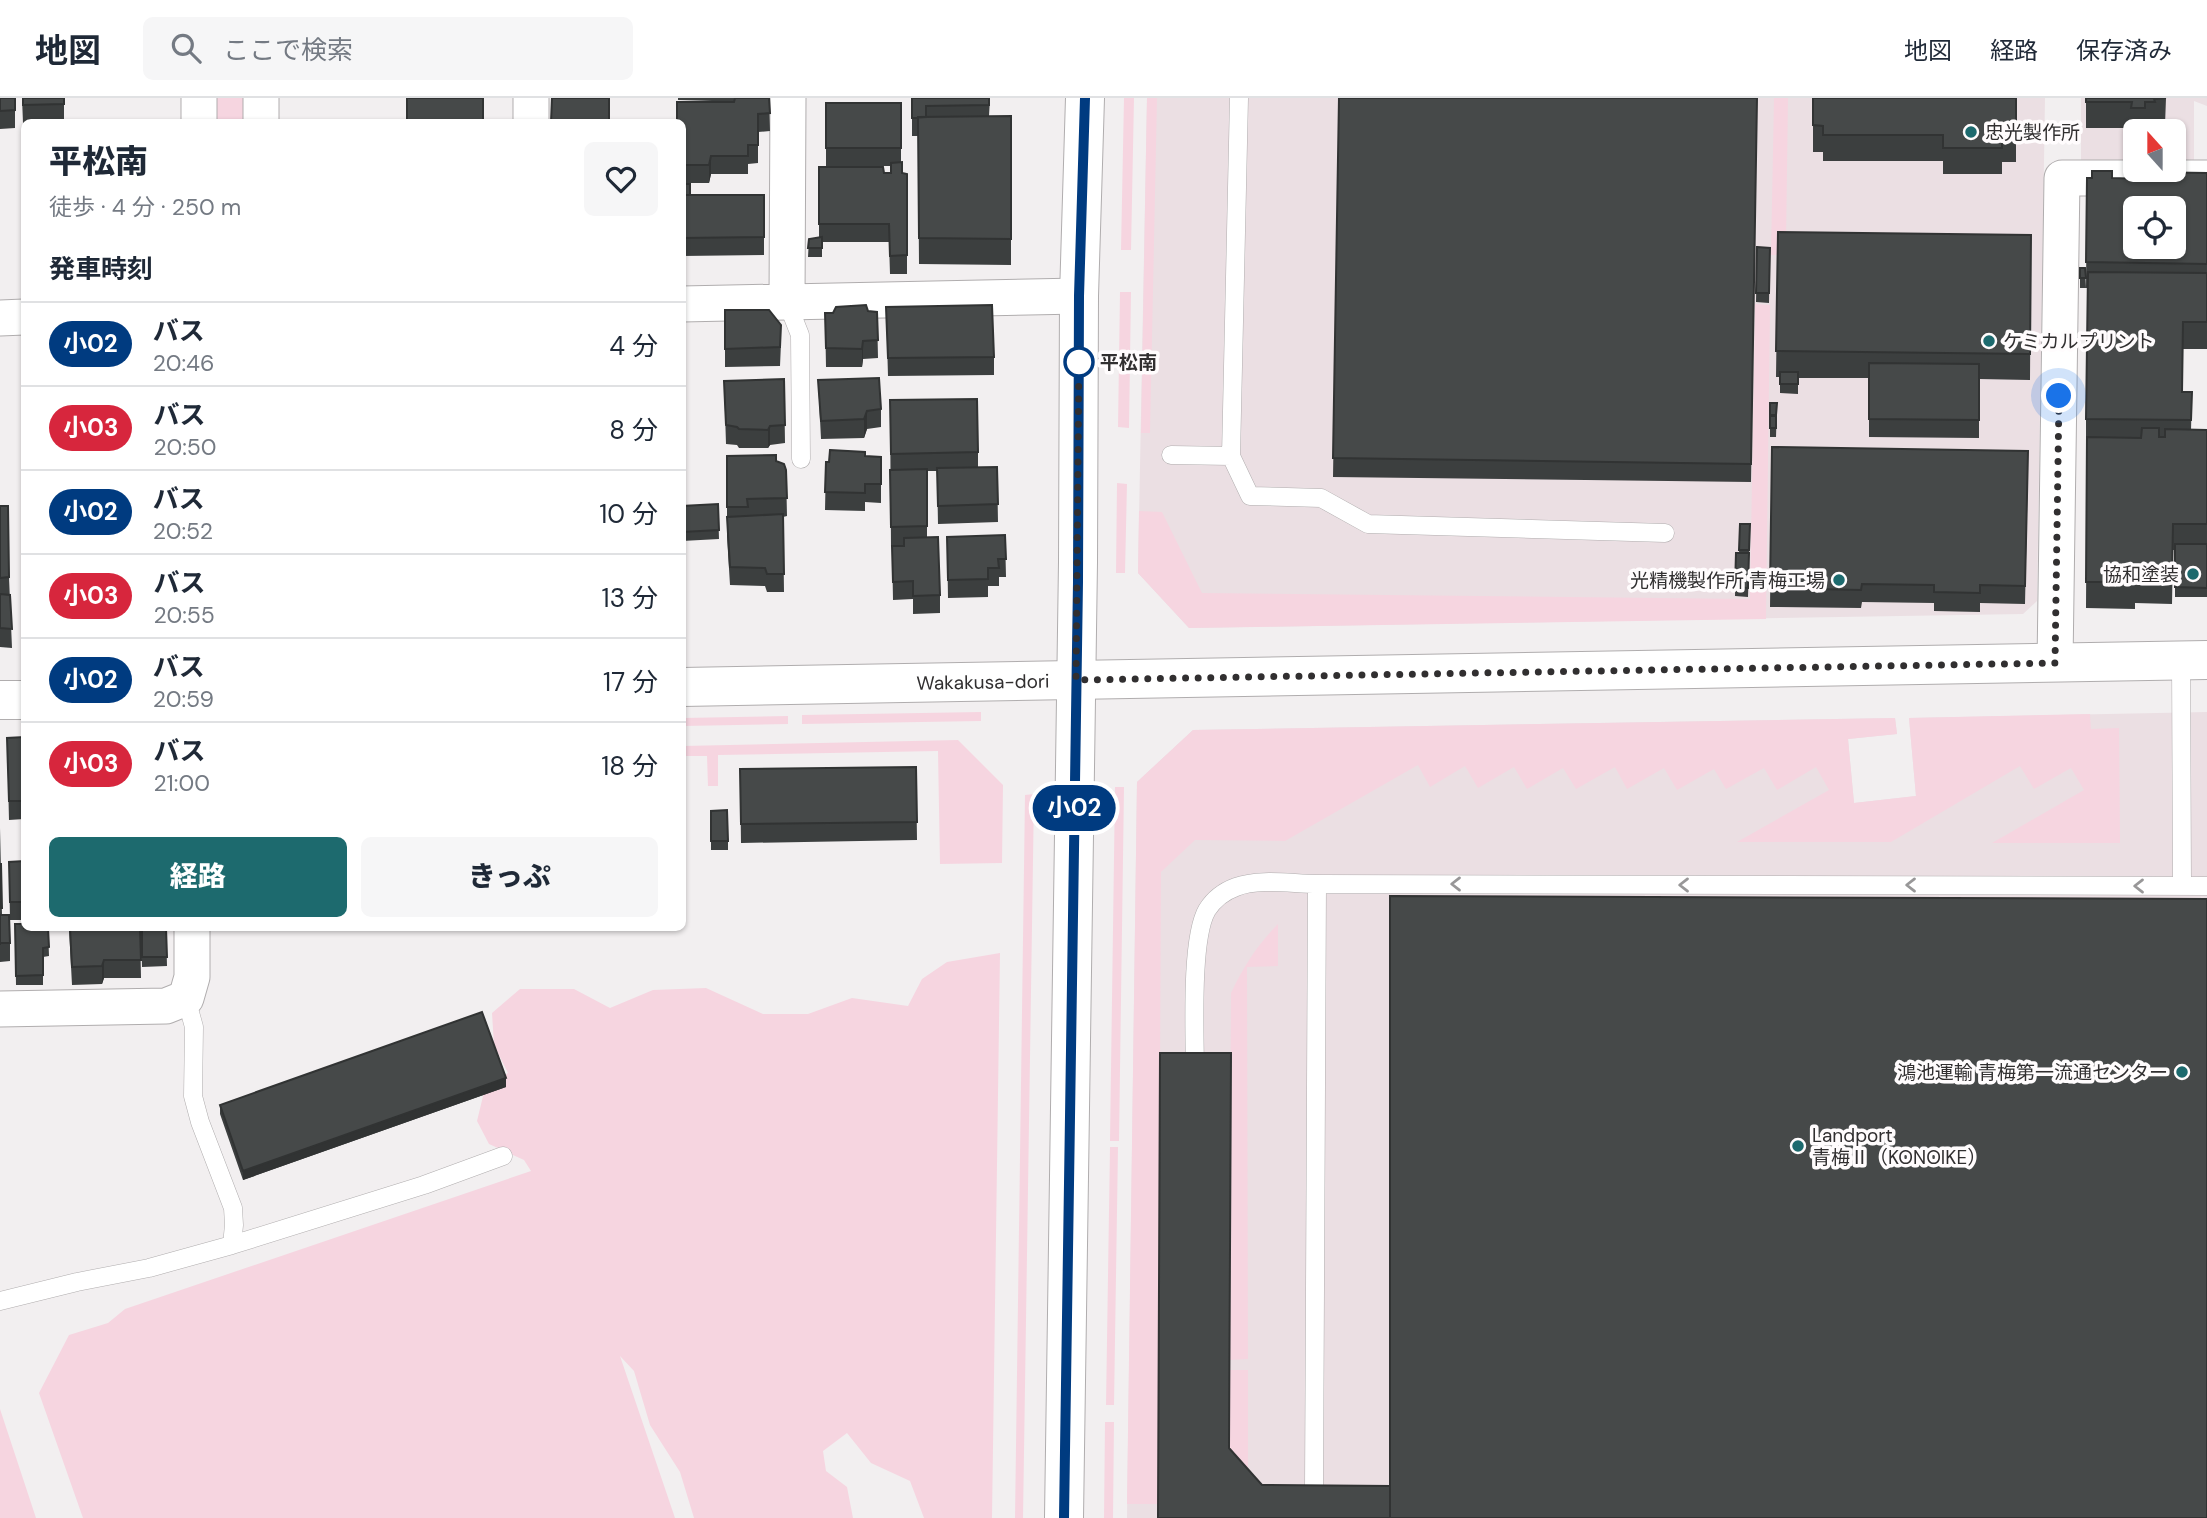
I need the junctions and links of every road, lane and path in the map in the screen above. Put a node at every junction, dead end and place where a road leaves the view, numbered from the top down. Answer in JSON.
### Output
{"nodes":[{"id":1,"x":199,"y":98,"type":"edge"},
{"id":2,"x":261,"y":98,"type":"edge"},
{"id":3,"x":531,"y":98,"type":"edge"},
{"id":4,"x":788,"y":98,"type":"edge"},
{"id":5,"x":1085,"y":98,"type":"edge"},
{"id":6,"x":1239,"y":98,"type":"edge"},
{"id":7,"x":199,"y":119,"type":"edge"},
{"id":8,"x":261,"y":119,"type":"edge"},
{"id":9,"x":531,"y":119,"type":"edge"},
{"id":10,"x":2207,"y":178,"type":"edge"},
{"id":11,"x":1079,"y":296,"type":"junction"},
{"id":12,"x":787,"y":302,"type":"junction"},
{"id":13,"x":686,"y":304,"type":"edge"},
{"id":14,"x":21,"y":317,"type":"edge"},
{"id":15,"x":0,"y":318,"type":"edge"},
{"id":16,"x":1171,"y":455,"type":"dead end"},
{"id":17,"x":1231,"y":456,"type":"junction"},
{"id":18,"x":801,"y":459,"type":"dead end"},
{"id":19,"x":1665,"y":533,"type":"dead end"},
{"id":20,"x":2194,"y":660,"type":"edge"},
{"id":21,"x":2055,"y":663,"type":"junction"},
{"id":22,"x":1076,"y":680,"type":"junction"},
{"id":23,"x":686,"y":687,"type":"edge"},
{"id":24,"x":0,"y":700,"type":"edge"},
{"id":25,"x":21,"y":700,"type":"edge"},
{"id":26,"x":1317,"y":884,"type":"junction"},
{"id":27,"x":2182,"y":886,"type":"junction"},
{"id":28,"x":2207,"y":886,"type":"edge"},
{"id":29,"x":192,"y":931,"type":"edge"},
{"id":30,"x":186,"y":998,"type":"junction"},
{"id":31,"x":0,"y":1009,"type":"edge"},
{"id":32,"x":1195,"y":1089,"type":"edge"},
{"id":33,"x":503,"y":1156,"type":"dead end"},
{"id":34,"x":232,"y":1245,"type":"junction"},
{"id":35,"x":0,"y":1301,"type":"edge"},
{"id":36,"x":1314,"y":1490,"type":"edge"},
{"id":37,"x":1064,"y":1518,"type":"edge"}],
"edges":[{"from":1,"to":7,"type":"street"},
{"from":2,"to":8,"type":"street"},
{"from":3,"to":9,"type":"street"},
{"from":4,"to":12,"type":"street"},
{"from":5,"to":11,"type":"street"},
{"from":6,"to":17,"type":"lane"},
{"from":10,"to":21,"type":"street"},
{"from":11,"to":12,"type":"street"},
{"from":11,"to":22,"type":"street"},
{"from":12,"to":13,"type":"street"},
{"from":12,"to":18,"type":"lane"},
{"from":14,"to":15,"type":"street"},
{"from":16,"to":17,"type":"lane"},
{"from":17,"to":19,"type":"lane"},
{"from":20,"to":21,"type":"street","name":"Wakakusa-dori"},
{"from":20,"to":27,"type":"lane"},
{"from":21,"to":22,"type":"street","name":"Wakakusa-dori"},
{"from":22,"to":23,"type":"street","name":"Wakakusa-dori"},
{"from":22,"to":37,"type":"street"},
{"from":24,"to":25,"type":"street"},
{"from":27,"to":26,"type":"lane","one_way":true},
{"from":26,"to":32,"type":"lane"},
{"from":26,"to":36,"type":"lane"},
{"from":27,"to":28,"type":"lane"},
{"from":29,"to":30,"type":"street"},
{"from":30,"to":31,"type":"street"},
{"from":30,"to":34,"type":"lane"},
{"from":33,"to":34,"type":"lane"},
{"from":34,"to":35,"type":"lane"}]}
